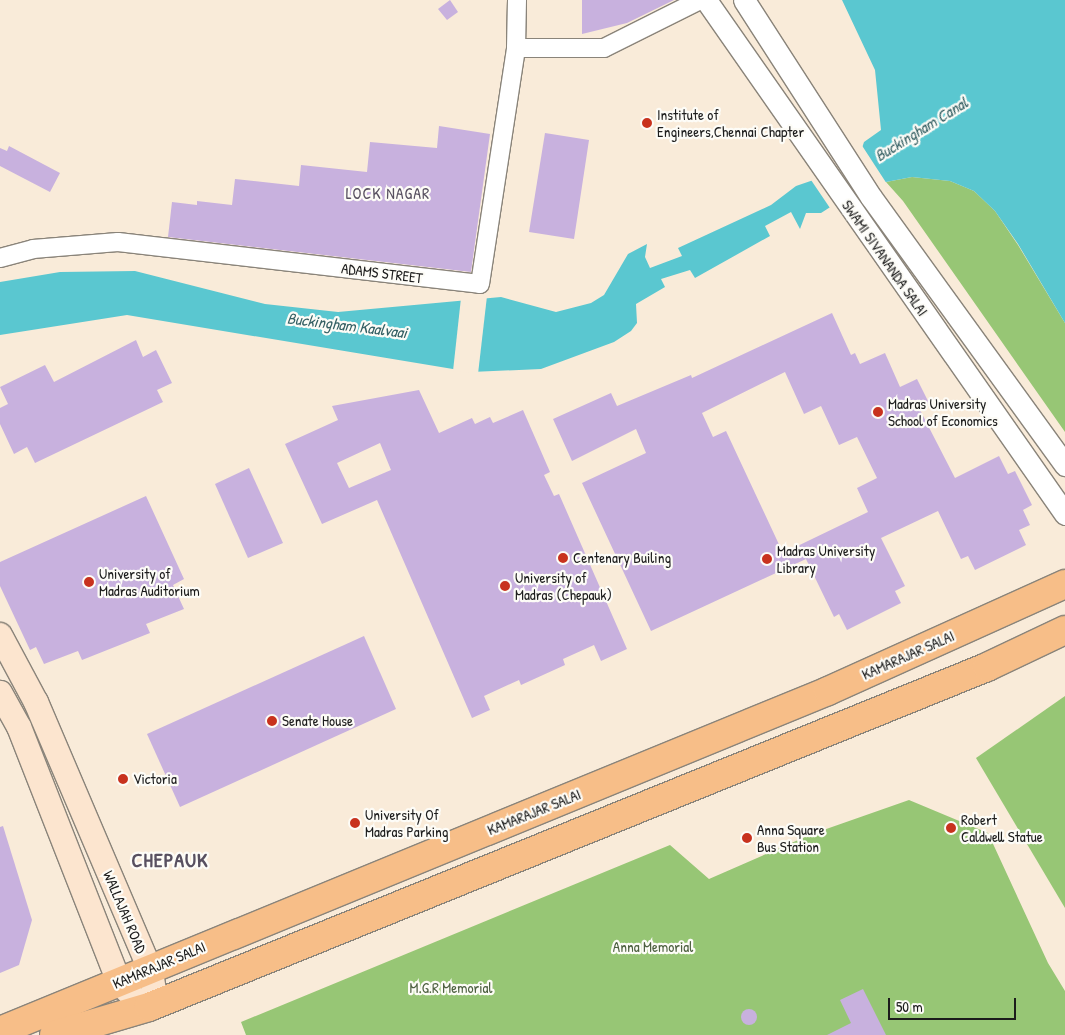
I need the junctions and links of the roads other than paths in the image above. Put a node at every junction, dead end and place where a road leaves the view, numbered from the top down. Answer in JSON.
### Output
{"nodes":[{"id":1,"x":517,"y":0,"type":"edge"},
{"id":2,"x":700,"y":0,"type":"edge"},
{"id":3,"x":706,"y":0,"type":"edge"},
{"id":4,"x":744,"y":0,"type":"edge"},
{"id":5,"x":516,"y":48,"type":"junction"},
{"id":6,"x":0,"y":258,"type":"edge"},
{"id":7,"x":1065,"y":465,"type":"edge"},
{"id":8,"x":1065,"y":514,"type":"edge"},
{"id":9,"x":1065,"y":584,"type":"edge"},
{"id":10,"x":1065,"y":630,"type":"edge"},
{"id":11,"x":0,"y":635,"type":"edge"},
{"id":12,"x":0,"y":693,"type":"edge"},
{"id":13,"x":150,"y":972,"type":"junction"},
{"id":14,"x":120,"y":982,"type":"junction"},
{"id":15,"x":149,"y":1007,"type":"junction"},
{"id":16,"x":0,"y":1031,"type":"edge"},
{"id":17,"x":54,"y":1035,"type":"edge"}],
"edges":[{"from":1,"to":5,"type":"street","name":"ADAMS STREET"},
{"from":2,"to":5,"type":"street"},
{"from":3,"to":8,"type":"street","name":"SWAMI SIVANANDA SALAI"},
{"from":4,"to":7,"type":"street","name":"SWAMI SIVANANDA SALAI"},
{"from":5,"to":6,"type":"street","name":"ADAMS STREET"},
{"from":9,"to":13,"type":"main road","name":"KAMARAJAR SALAI"},
{"from":10,"to":15,"type":"main road"},
{"from":11,"to":13,"type":"main road","name":"WALLAJAH ROAD"},
{"from":12,"to":14,"type":"main road","name":"WALLAJAH ROAD"},
{"from":13,"to":14,"type":"main road","name":"KAMARAJAR SALAI"},
{"from":13,"to":15,"type":"main road","name":"WALLAJAH ROAD"},
{"from":14,"to":15,"type":"main road","name":"WALLAJAH ROAD"},
{"from":14,"to":16,"type":"main road","name":"KAMARAJAR SALAI"},
{"from":15,"to":17,"type":"main road"}]}
